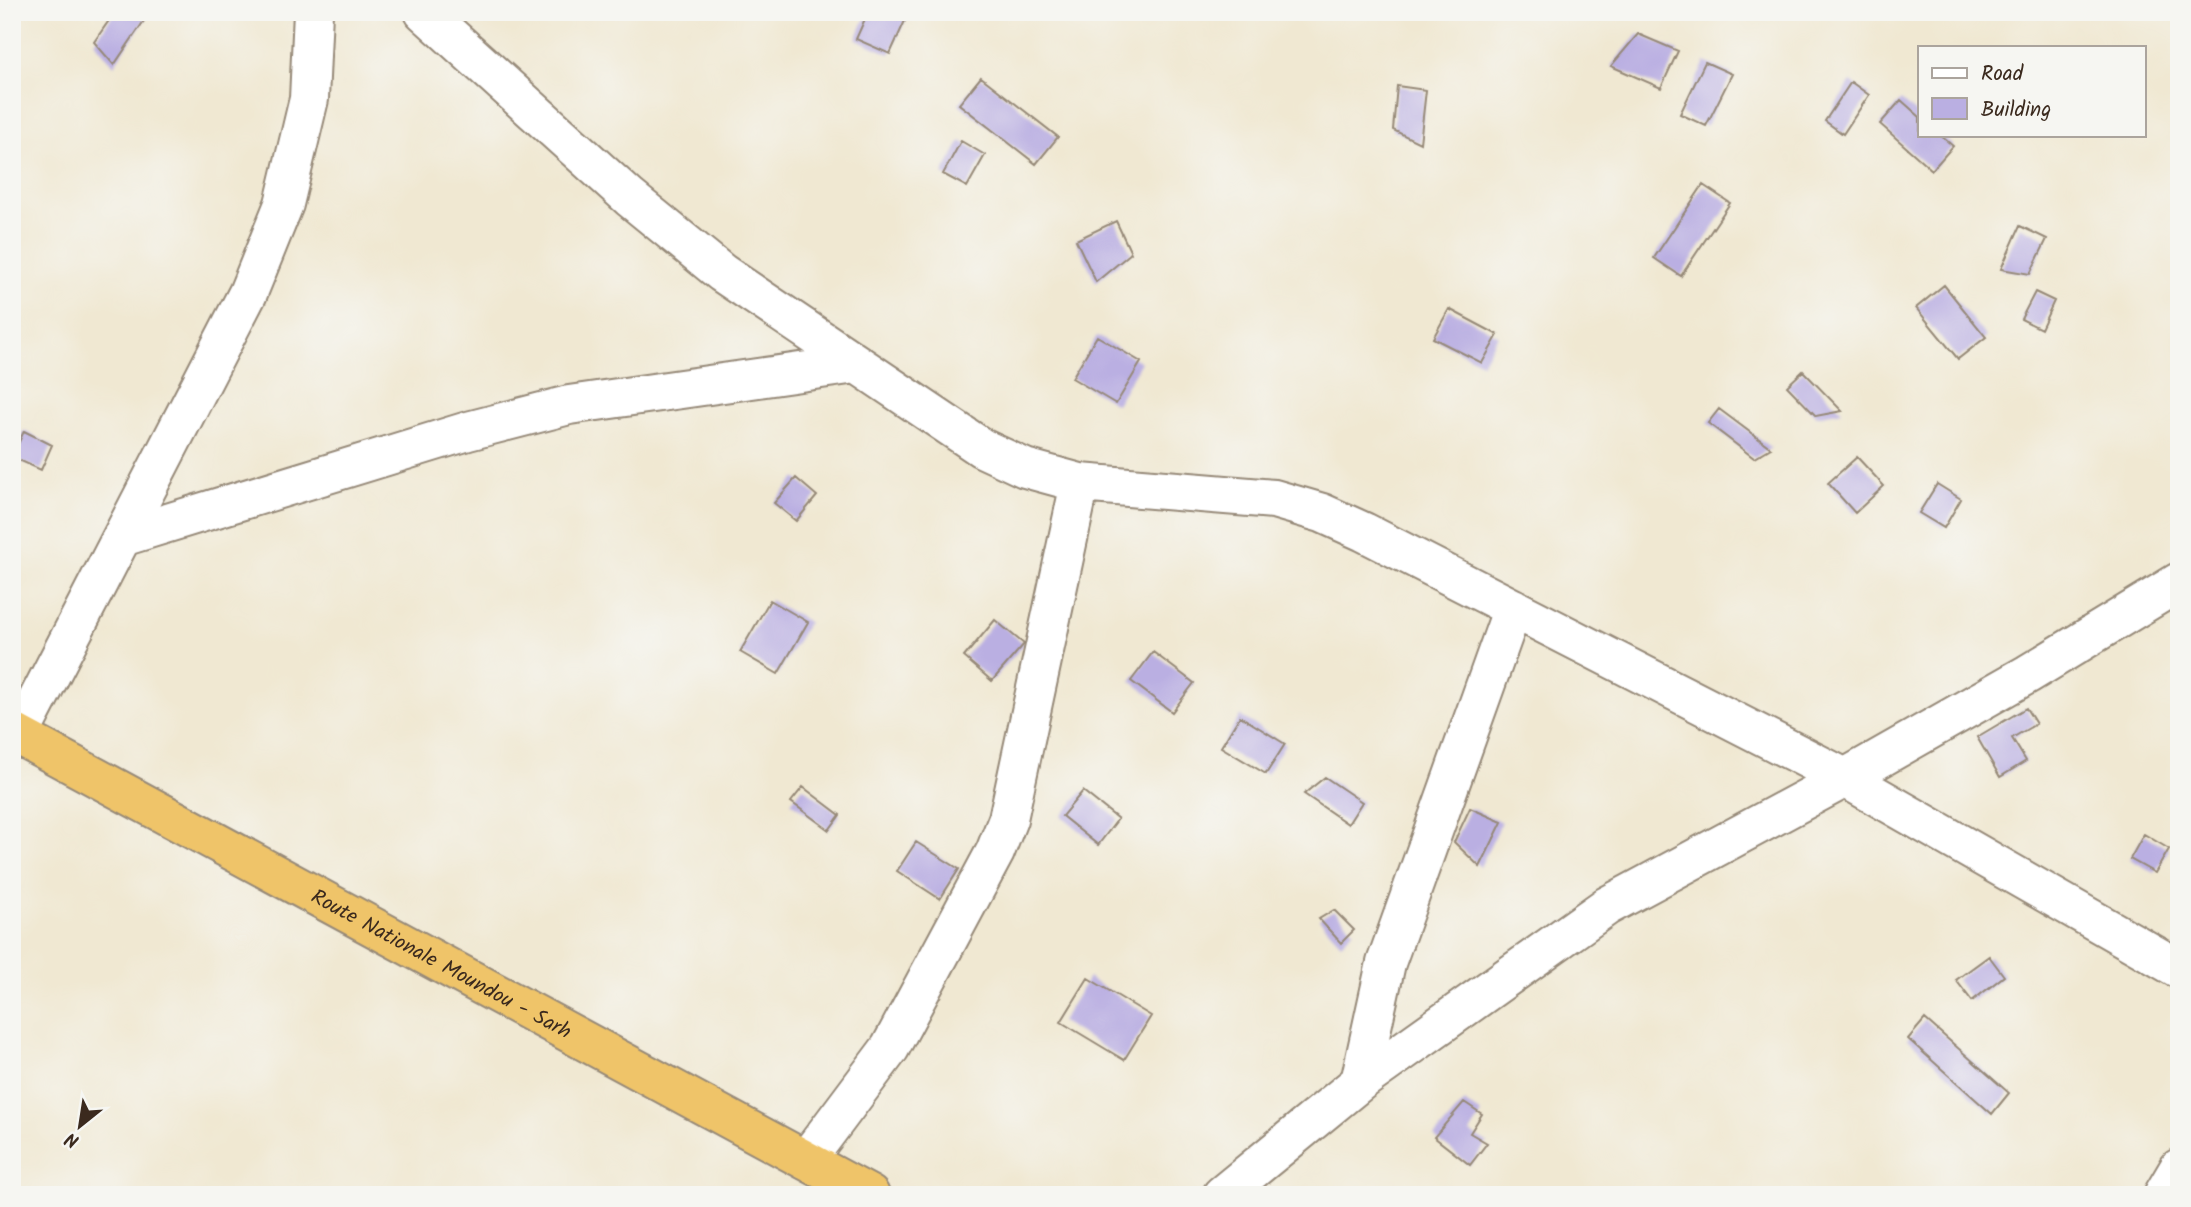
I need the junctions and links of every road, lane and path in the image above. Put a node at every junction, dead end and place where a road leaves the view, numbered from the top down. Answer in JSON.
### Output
{"nodes":[{"id":1,"x":313,"y":12,"type":"edge"},
{"id":2,"x":424,"y":12,"type":"edge"},
{"id":3,"x":856,"y":364,"type":"junction"},
{"id":4,"x":1080,"y":483,"type":"junction"},
{"id":5,"x":122,"y":537,"type":"junction"},
{"id":6,"x":2179,"y":582,"type":"edge"},
{"id":7,"x":1513,"y":608,"type":"junction"},
{"id":8,"x":15,"y":734,"type":"edge"},
{"id":9,"x":1845,"y":778,"type":"junction"},
{"id":10,"x":2179,"y":969,"type":"edge"},
{"id":11,"x":1360,"y":1082,"type":"junction"},
{"id":12,"x":806,"y":1160,"type":"junction"},
{"id":13,"x":2179,"y":1168,"type":"edge"},
{"id":14,"x":870,"y":1195,"type":"edge"},
{"id":15,"x":1223,"y":1195,"type":"edge"},
{"id":16,"x":2163,"y":1195,"type":"edge"}],
"edges":[{"from":1,"to":5,"type":"street"},
{"from":2,"to":3,"type":"street"},
{"from":3,"to":4,"type":"street"},
{"from":3,"to":5,"type":"street"},
{"from":4,"to":7,"type":"street"},
{"from":4,"to":12,"type":"street"},
{"from":5,"to":8,"type":"street"},
{"from":6,"to":9,"type":"street"},
{"from":7,"to":9,"type":"street"},
{"from":7,"to":11,"type":"street"},
{"from":8,"to":12,"type":"highway","name":"Route Nationale Moundou - Sarh"},
{"from":9,"to":10,"type":"street"},
{"from":9,"to":11,"type":"street"},
{"from":11,"to":15,"type":"street"},
{"from":12,"to":14,"type":"highway","name":"Route Nationale Moundou - Sarh"},
{"from":13,"to":16,"type":"street"}]}
